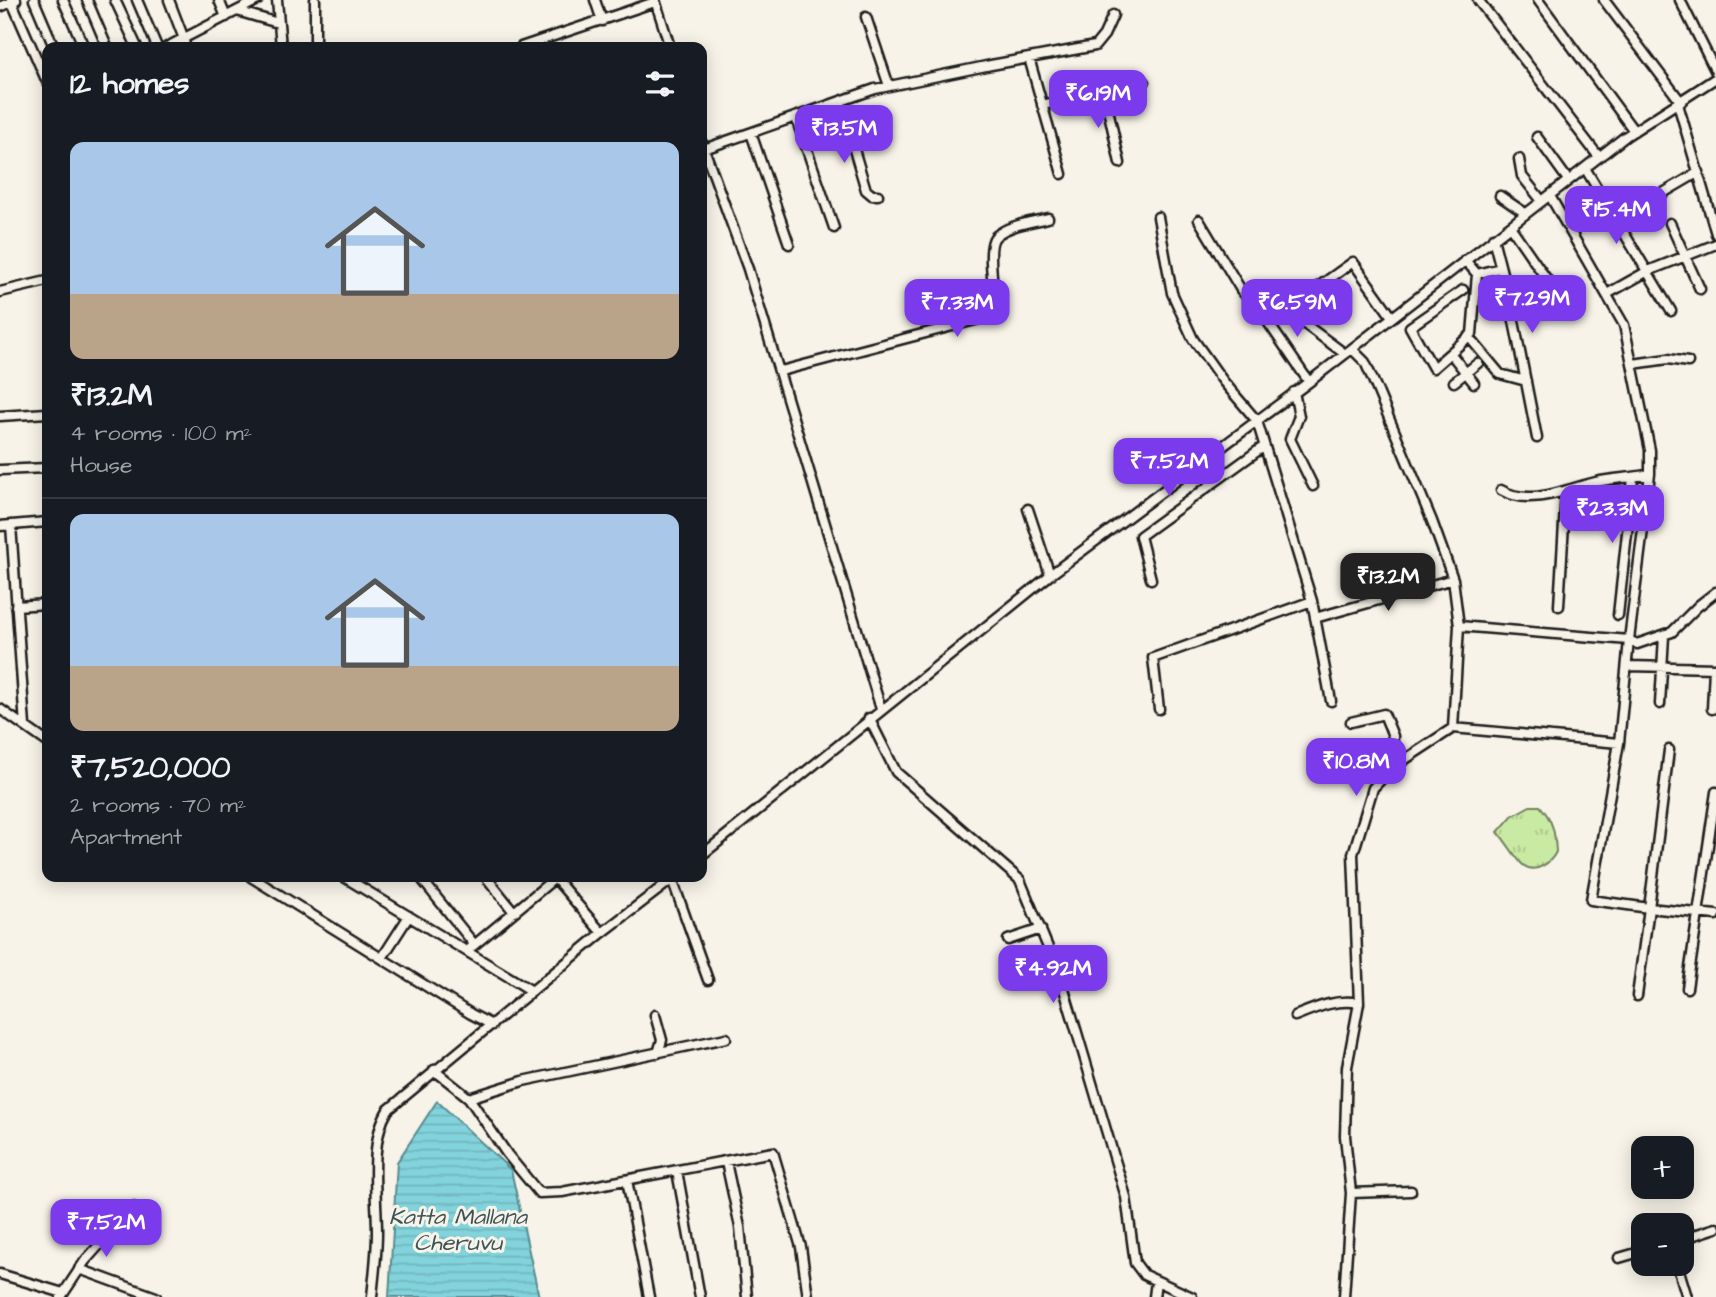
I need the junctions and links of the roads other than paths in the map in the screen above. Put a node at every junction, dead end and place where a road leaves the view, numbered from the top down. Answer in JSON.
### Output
{"nodes":[{"id":1,"x":34,"y":0,"type":"edge"},
{"id":2,"x":63,"y":0,"type":"edge"},
{"id":3,"x":87,"y":0,"type":"edge"},
{"id":4,"x":115,"y":0,"type":"edge"},
{"id":5,"x":137,"y":0,"type":"edge"},
{"id":6,"x":169,"y":0,"type":"edge"},
{"id":7,"x":219,"y":0,"type":"edge"},
{"id":8,"x":258,"y":0,"type":"edge"},
{"id":9,"x":277,"y":0,"type":"edge"},
{"id":10,"x":315,"y":0,"type":"edge"},
{"id":11,"x":595,"y":0,"type":"edge"},
{"id":12,"x":1478,"y":0,"type":"edge"},
{"id":13,"x":1538,"y":0,"type":"edge"},
{"id":14,"x":1604,"y":0,"type":"edge"},
{"id":15,"x":1680,"y":0,"type":"edge"},
{"id":16,"x":13,"y":1,"type":"edge"},
{"id":17,"x":655,"y":1,"type":"edge"},
{"id":18,"x":0,"y":8,"type":"edge"},
{"id":19,"x":237,"y":11,"type":"junction"},
{"id":20,"x":1113,"y":15,"type":"dead end"},
{"id":21,"x":226,"y":17,"type":"junction"},
{"id":22,"x":866,"y":17,"type":"dead end"},
{"id":23,"x":602,"y":21,"type":"junction"},
{"id":24,"x":278,"y":23,"type":"junction"},
{"id":25,"x":52,"y":42,"type":"edge"},
{"id":26,"x":82,"y":42,"type":"edge"},
{"id":27,"x":105,"y":42,"type":"edge"},
{"id":28,"x":134,"y":42,"type":"edge"},
{"id":29,"x":155,"y":42,"type":"edge"},
{"id":30,"x":185,"y":42,"type":"edge"},
{"id":31,"x":187,"y":42,"type":"edge"},
{"id":32,"x":280,"y":42,"type":"edge"},
{"id":33,"x":315,"y":42,"type":"edge"},
{"id":34,"x":537,"y":42,"type":"edge"},
{"id":35,"x":668,"y":42,"type":"edge"},
{"id":36,"x":1029,"y":58,"type":"junction"},
{"id":37,"x":42,"y":70,"type":"edge"},
{"id":38,"x":1716,"y":72,"type":"edge"},
{"id":39,"x":1716,"y":78,"type":"edge"},
{"id":40,"x":1144,"y":82,"type":"dead end"},
{"id":41,"x":889,"y":86,"type":"junction"},
{"id":42,"x":1104,"y":91,"type":"junction"},
{"id":43,"x":840,"y":102,"type":"junction"},
{"id":44,"x":1679,"y":103,"type":"junction"},
{"id":45,"x":1042,"y":106,"type":"junction"},
{"id":46,"x":796,"y":118,"type":"junction"},
{"id":47,"x":1634,"y":131,"type":"junction"},
{"id":48,"x":751,"y":133,"type":"junction"},
{"id":49,"x":1537,"y":137,"type":"dead end"},
{"id":50,"x":707,"y":145,"type":"edge"},
{"id":51,"x":707,"y":157,"type":"edge"},
{"id":52,"x":1599,"y":158,"type":"junction"},
{"id":53,"x":1519,"y":159,"type":"dead end"},
{"id":54,"x":1120,"y":163,"type":"dead end"},
{"id":55,"x":1585,"y":168,"type":"junction"},
{"id":56,"x":1699,"y":172,"type":"junction"},
{"id":57,"x":1062,"y":174,"type":"dead end"},
{"id":58,"x":1568,"y":180,"type":"junction"},
{"id":59,"x":878,"y":195,"type":"dead end"},
{"id":60,"x":1500,"y":196,"type":"dead end"},
{"id":61,"x":1546,"y":198,"type":"junction"},
{"id":62,"x":1525,"y":214,"type":"junction"},
{"id":63,"x":1158,"y":217,"type":"dead end"},
{"id":64,"x":1048,"y":218,"type":"dead end"},
{"id":65,"x":1199,"y":220,"type":"dead end"},
{"id":66,"x":1617,"y":220,"type":"junction"},
{"id":67,"x":1670,"y":223,"type":"dead end"},
{"id":68,"x":1510,"y":226,"type":"junction"},
{"id":69,"x":834,"y":228,"type":"dead end"},
{"id":70,"x":1716,"y":234,"type":"edge"},
{"id":71,"x":1493,"y":238,"type":"junction"},
{"id":72,"x":789,"y":244,"type":"dead end"},
{"id":73,"x":1716,"y":244,"type":"edge"},
{"id":74,"x":1685,"y":256,"type":"junction"},
{"id":75,"x":1465,"y":260,"type":"junction"},
{"id":76,"x":1500,"y":268,"type":"junction"},
{"id":77,"x":1648,"y":271,"type":"junction"},
{"id":78,"x":1477,"y":274,"type":"junction"},
{"id":79,"x":42,"y":282,"type":"edge"},
{"id":80,"x":1552,"y":287,"type":"dead end"},
{"id":81,"x":1700,"y":289,"type":"dead end"},
{"id":82,"x":1463,"y":290,"type":"dead end"},
{"id":83,"x":0,"y":292,"type":"edge"},
{"id":84,"x":1607,"y":294,"type":"junction"},
{"id":85,"x":1671,"y":311,"type":"dead end"},
{"id":86,"x":1392,"y":317,"type":"junction"},
{"id":87,"x":1469,"y":337,"type":"junction"},
{"id":88,"x":1348,"y":351,"type":"junction"},
{"id":89,"x":1451,"y":354,"type":"junction"},
{"id":90,"x":1688,"y":362,"type":"dead end"},
{"id":91,"x":1478,"y":363,"type":"dead end"},
{"id":92,"x":1633,"y":365,"type":"junction"},
{"id":93,"x":781,"y":371,"type":"junction"},
{"id":94,"x":1466,"y":372,"type":"junction"},
{"id":95,"x":1526,"y":381,"type":"junction"},
{"id":96,"x":1309,"y":382,"type":"junction"},
{"id":97,"x":1454,"y":382,"type":"dead end"},
{"id":98,"x":1474,"y":383,"type":"dead end"},
{"id":99,"x":1294,"y":392,"type":"junction"},
{"id":100,"x":42,"y":414,"type":"edge"},
{"id":101,"x":0,"y":416,"type":"edge"},
{"id":102,"x":1257,"y":421,"type":"junction"},
{"id":103,"x":1536,"y":438,"type":"dead end"},
{"id":104,"x":1263,"y":447,"type":"junction"},
{"id":105,"x":42,"y":468,"type":"edge"},
{"id":106,"x":0,"y":470,"type":"edge"},
{"id":107,"x":1650,"y":474,"type":"junction"},
{"id":108,"x":1633,"y":478,"type":"junction"},
{"id":109,"x":1313,"y":486,"type":"dead end"},
{"id":110,"x":1501,"y":490,"type":"dead end"},
{"id":111,"x":1566,"y":491,"type":"junction"},
{"id":112,"x":1028,"y":509,"type":"dead end"},
{"id":113,"x":42,"y":522,"type":"edge"},
{"id":114,"x":10,"y":525,"type":"junction"},
{"id":115,"x":0,"y":526,"type":"edge"},
{"id":116,"x":1051,"y":575,"type":"junction"},
{"id":117,"x":1151,"y":579,"type":"dead end"},
{"id":118,"x":1453,"y":579,"type":"junction"},
{"id":119,"x":1716,"y":592,"type":"edge"},
{"id":120,"x":1312,"y":601,"type":"junction"},
{"id":121,"x":42,"y":604,"type":"edge"},
{"id":122,"x":16,"y":606,"type":"junction"},
{"id":123,"x":1559,"y":606,"type":"dead end"},
{"id":124,"x":1618,"y":615,"type":"dead end"},
{"id":125,"x":1315,"y":618,"type":"junction"},
{"id":126,"x":1458,"y":626,"type":"junction"},
{"id":127,"x":1664,"y":636,"type":"junction"},
{"id":128,"x":1629,"y":640,"type":"junction"},
{"id":129,"x":1628,"y":666,"type":"junction"},
{"id":130,"x":1661,"y":667,"type":"junction"},
{"id":131,"x":1715,"y":668,"type":"edge"},
{"id":132,"x":1331,"y":701,"type":"dead end"},
{"id":133,"x":1660,"y":704,"type":"dead end"},
{"id":134,"x":0,"y":709,"type":"edge"},
{"id":135,"x":881,"y":709,"type":"junction"},
{"id":136,"x":1159,"y":709,"type":"dead end"},
{"id":137,"x":1712,"y":709,"type":"dead end"},
{"id":138,"x":869,"y":718,"type":"junction"},
{"id":139,"x":1351,"y":722,"type":"dead end"},
{"id":140,"x":25,"y":726,"type":"junction"},
{"id":141,"x":1453,"y":729,"type":"junction"},
{"id":142,"x":42,"y":738,"type":"edge"},
{"id":143,"x":1619,"y":743,"type":"junction"},
{"id":144,"x":1669,"y":750,"type":"dead end"},
{"id":145,"x":1392,"y":768,"type":"junction"},
{"id":146,"x":1716,"y":792,"type":"edge"},
{"id":147,"x":707,"y":851,"type":"edge"},
{"id":148,"x":264,"y":882,"type":"edge"},
{"id":149,"x":352,"y":882,"type":"edge"},
{"id":150,"x":424,"y":882,"type":"edge"},
{"id":151,"x":490,"y":882,"type":"edge"},
{"id":152,"x":548,"y":882,"type":"edge"},
{"id":153,"x":558,"y":882,"type":"edge"},
{"id":154,"x":669,"y":882,"type":"edge"},
{"id":155,"x":675,"y":882,"type":"edge"},
{"id":156,"x":1649,"y":908,"type":"junction"},
{"id":157,"x":514,"y":912,"type":"junction"},
{"id":158,"x":1699,"y":912,"type":"junction"},
{"id":159,"x":1716,"y":915,"type":"edge"},
{"id":160,"x":409,"y":916,"type":"junction"},
{"id":161,"x":1041,"y":929,"type":"junction"},
{"id":162,"x":602,"y":933,"type":"junction"},
{"id":163,"x":1008,"y":940,"type":"dead end"},
{"id":164,"x":474,"y":944,"type":"junction"},
{"id":165,"x":467,"y":951,"type":"junction"},
{"id":166,"x":382,"y":958,"type":"junction"},
{"id":167,"x":708,"y":980,"type":"dead end"},
{"id":168,"x":1687,"y":988,"type":"dead end"},
{"id":169,"x":532,"y":991,"type":"junction"},
{"id":170,"x":1637,"y":996,"type":"dead end"},
{"id":171,"x":1359,"y":1003,"type":"junction"},
{"id":172,"x":655,"y":1015,"type":"dead end"},
{"id":173,"x":1294,"y":1016,"type":"dead end"},
{"id":174,"x":492,"y":1025,"type":"junction"},
{"id":175,"x":726,"y":1038,"type":"dead end"},
{"id":176,"x":659,"y":1053,"type":"junction"},
{"id":177,"x":433,"y":1070,"type":"junction"},
{"id":178,"x":469,"y":1098,"type":"junction"},
{"id":179,"x":726,"y":1162,"type":"junction"},
{"id":180,"x":677,"y":1171,"type":"junction"},
{"id":181,"x":627,"y":1180,"type":"junction"},
{"id":182,"x":1410,"y":1191,"type":"dead end"},
{"id":183,"x":1351,"y":1193,"type":"junction"},
{"id":184,"x":133,"y":1207,"type":"dead end"},
{"id":185,"x":1716,"y":1228,"type":"edge"},
{"id":186,"x":1694,"y":1235,"type":"edge"},
{"id":187,"x":1631,"y":1254,"type":"edge"},
{"id":188,"x":1619,"y":1258,"type":"dead end"},
{"id":189,"x":79,"y":1269,"type":"junction"},
{"id":190,"x":0,"y":1274,"type":"edge"},
{"id":191,"x":1681,"y":1276,"type":"edge"},
{"id":192,"x":1156,"y":1281,"type":"junction"},
{"id":193,"x":62,"y":1295,"type":"edge"},
{"id":194,"x":156,"y":1297,"type":"edge"},
{"id":195,"x":372,"y":1297,"type":"edge"},
{"id":196,"x":649,"y":1297,"type":"edge"},
{"id":197,"x":700,"y":1297,"type":"edge"},
{"id":198,"x":747,"y":1297,"type":"edge"},
{"id":199,"x":808,"y":1297,"type":"edge"},
{"id":200,"x":1154,"y":1297,"type":"edge"},
{"id":201,"x":1192,"y":1297,"type":"edge"},
{"id":202,"x":1344,"y":1297,"type":"edge"},
{"id":203,"x":1687,"y":1297,"type":"edge"}],
"edges":[{"from":1,"to":25,"type":"street"},
{"from":2,"to":26,"type":"street"},
{"from":3,"to":27,"type":"street"},
{"from":4,"to":28,"type":"street"},
{"from":5,"to":29,"type":"street"},
{"from":6,"to":30,"type":"street"},
{"from":7,"to":21,"type":"street"},
{"from":8,"to":19,"type":"street"},
{"from":9,"to":24,"type":"street"},
{"from":10,"to":33,"type":"street"},
{"from":11,"to":23,"type":"street"},
{"from":12,"to":52,"type":"street"},
{"from":13,"to":47,"type":"street"},
{"from":14,"to":44,"type":"street"},
{"from":15,"to":38,"type":"street"},
{"from":16,"to":18,"type":"street"},
{"from":16,"to":37,"type":"street"},
{"from":17,"to":23,"type":"street"},
{"from":17,"to":35,"type":"street"},
{"from":19,"to":21,"type":"street"},
{"from":19,"to":24,"type":"street"},
{"from":20,"to":36,"type":"street"},
{"from":21,"to":31,"type":"street"},
{"from":22,"to":41,"type":"street"},
{"from":23,"to":34,"type":"street"},
{"from":24,"to":32,"type":"street"},
{"from":36,"to":41,"type":"street"},
{"from":36,"to":45,"type":"street"},
{"from":39,"to":44,"type":"street"},
{"from":40,"to":42,"type":"street"},
{"from":41,"to":43,"type":"street"},
{"from":42,"to":45,"type":"street"},
{"from":42,"to":54,"type":"street"},
{"from":43,"to":46,"type":"street"},
{"from":43,"to":59,"type":"street"},
{"from":44,"to":47,"type":"street"},
{"from":44,"to":56,"type":"street"},
{"from":45,"to":57,"type":"street"},
{"from":46,"to":48,"type":"street"},
{"from":46,"to":69,"type":"street"},
{"from":47,"to":52,"type":"street"},
{"from":48,"to":50,"type":"street"},
{"from":48,"to":72,"type":"street"},
{"from":49,"to":58,"type":"street"},
{"from":51,"to":93,"type":"street"},
{"from":52,"to":55,"type":"street"},
{"from":53,"to":61,"type":"street"},
{"from":55,"to":58,"type":"street"},
{"from":55,"to":66,"type":"street"},
{"from":56,"to":66,"type":"street"},
{"from":56,"to":70,"type":"street"},
{"from":58,"to":61,"type":"street"},
{"from":60,"to":62,"type":"street"},
{"from":61,"to":62,"type":"street"},
{"from":61,"to":84,"type":"street"},
{"from":62,"to":68,"type":"street"},
{"from":63,"to":102,"type":"street"},
{"from":64,"to":93,"type":"street"},
{"from":65,"to":96,"type":"street"},
{"from":66,"to":77,"type":"street"},
{"from":67,"to":74,"type":"street"},
{"from":68,"to":71,"type":"street"},
{"from":68,"to":80,"type":"street"},
{"from":71,"to":75,"type":"street"},
{"from":71,"to":76,"type":"street"},
{"from":73,"to":74,"type":"street"},
{"from":74,"to":77,"type":"street"},
{"from":74,"to":81,"type":"street"},
{"from":75,"to":78,"type":"street"},
{"from":75,"to":86,"type":"street"},
{"from":76,"to":78,"type":"street"},
{"from":76,"to":95,"type":"street"},
{"from":77,"to":84,"type":"street"},
{"from":77,"to":85,"type":"street"},
{"from":78,"to":87,"type":"street"},
{"from":79,"to":83,"type":"street"},
{"from":82,"to":89,"type":"street"},
{"from":84,"to":92,"type":"street"},
{"from":86,"to":88,"type":"street"},
{"from":86,"to":88,"type":"street"},
{"from":87,"to":89,"type":"street"},
{"from":87,"to":95,"type":"street"},
{"from":88,"to":96,"type":"street"},
{"from":88,"to":118,"type":"street"},
{"from":89,"to":94,"type":"street"},
{"from":90,"to":92,"type":"street"},
{"from":91,"to":94,"type":"street"},
{"from":92,"to":107,"type":"street"},
{"from":93,"to":135,"type":"street"},
{"from":94,"to":97,"type":"street"},
{"from":94,"to":98,"type":"street"},
{"from":95,"to":103,"type":"street"},
{"from":96,"to":99,"type":"street"},
{"from":99,"to":102,"type":"street"},
{"from":99,"to":109,"type":"street"},
{"from":100,"to":101,"type":"street"},
{"from":102,"to":104,"type":"street"},
{"from":102,"to":116,"type":"street"},
{"from":104,"to":117,"type":"street"},
{"from":104,"to":120,"type":"street"},
{"from":105,"to":106,"type":"street"},
{"from":107,"to":108,"type":"street"},
{"from":107,"to":128,"type":"street"},
{"from":108,"to":111,"type":"street"},
{"from":108,"to":124,"type":"street"},
{"from":110,"to":111,"type":"street"},
{"from":111,"to":123,"type":"street"},
{"from":112,"to":116,"type":"street"},
{"from":113,"to":114,"type":"street"},
{"from":114,"to":115,"type":"street"},
{"from":114,"to":122,"type":"street"},
{"from":116,"to":135,"type":"street"},
{"from":118,"to":125,"type":"street"},
{"from":118,"to":126,"type":"street"},
{"from":119,"to":127,"type":"street"},
{"from":120,"to":125,"type":"street"},
{"from":120,"to":136,"type":"street"},
{"from":121,"to":122,"type":"street"},
{"from":122,"to":140,"type":"street"},
{"from":125,"to":132,"type":"street"},
{"from":126,"to":128,"type":"street"},
{"from":126,"to":141,"type":"street"},
{"from":127,"to":128,"type":"street"},
{"from":127,"to":130,"type":"street"},
{"from":128,"to":129,"type":"street"},
{"from":129,"to":130,"type":"street"},
{"from":129,"to":143,"type":"street"},
{"from":130,"to":131,"type":"street"},
{"from":130,"to":133,"type":"street"},
{"from":131,"to":137,"type":"street"},
{"from":134,"to":140,"type":"street"},
{"from":135,"to":138,"type":"street"},
{"from":138,"to":147,"type":"street"},
{"from":138,"to":161,"type":"street"},
{"from":139,"to":145,"type":"street"},
{"from":140,"to":142,"type":"street"},
{"from":141,"to":143,"type":"street"},
{"from":141,"to":145,"type":"street"},
{"from":143,"to":156,"type":"street"},
{"from":144,"to":156,"type":"street"},
{"from":145,"to":171,"type":"street"},
{"from":146,"to":158,"type":"street"},
{"from":148,"to":166,"type":"street"},
{"from":149,"to":160,"type":"street"},
{"from":150,"to":164,"type":"street"},
{"from":151,"to":157,"type":"street"},
{"from":152,"to":157,"type":"street"},
{"from":153,"to":162,"type":"street"},
{"from":154,"to":162,"type":"street"},
{"from":155,"to":167,"type":"street"},
{"from":156,"to":158,"type":"street"},
{"from":156,"to":170,"type":"street"},
{"from":157,"to":164,"type":"street"},
{"from":158,"to":159,"type":"street"},
{"from":158,"to":168,"type":"street"},
{"from":160,"to":165,"type":"street"},
{"from":160,"to":166,"type":"street"},
{"from":161,"to":163,"type":"street"},
{"from":161,"to":192,"type":"street"},
{"from":162,"to":169,"type":"street"},
{"from":164,"to":165,"type":"street"},
{"from":165,"to":169,"type":"street"},
{"from":166,"to":174,"type":"street"},
{"from":169,"to":174,"type":"street"},
{"from":171,"to":173,"type":"street"},
{"from":171,"to":183,"type":"street"},
{"from":172,"to":176,"type":"street"},
{"from":174,"to":177,"type":"street"},
{"from":175,"to":176,"type":"street"},
{"from":176,"to":178,"type":"street"},
{"from":177,"to":178,"type":"street"},
{"from":177,"to":195,"type":"street"},
{"from":178,"to":181,"type":"street"},
{"from":179,"to":180,"type":"street"},
{"from":179,"to":198,"type":"street"},
{"from":179,"to":199,"type":"street"},
{"from":180,"to":181,"type":"street"},
{"from":180,"to":197,"type":"street"},
{"from":181,"to":196,"type":"street"},
{"from":182,"to":183,"type":"street"},
{"from":183,"to":202,"type":"street"},
{"from":184,"to":189,"type":"street"},
{"from":185,"to":186,"type":"street"},
{"from":187,"to":188,"type":"street"},
{"from":189,"to":193,"type":"street"},
{"from":189,"to":194,"type":"street"},
{"from":190,"to":193,"type":"street"},
{"from":191,"to":203,"type":"street"},
{"from":192,"to":200,"type":"street"},
{"from":192,"to":201,"type":"street"}]}
